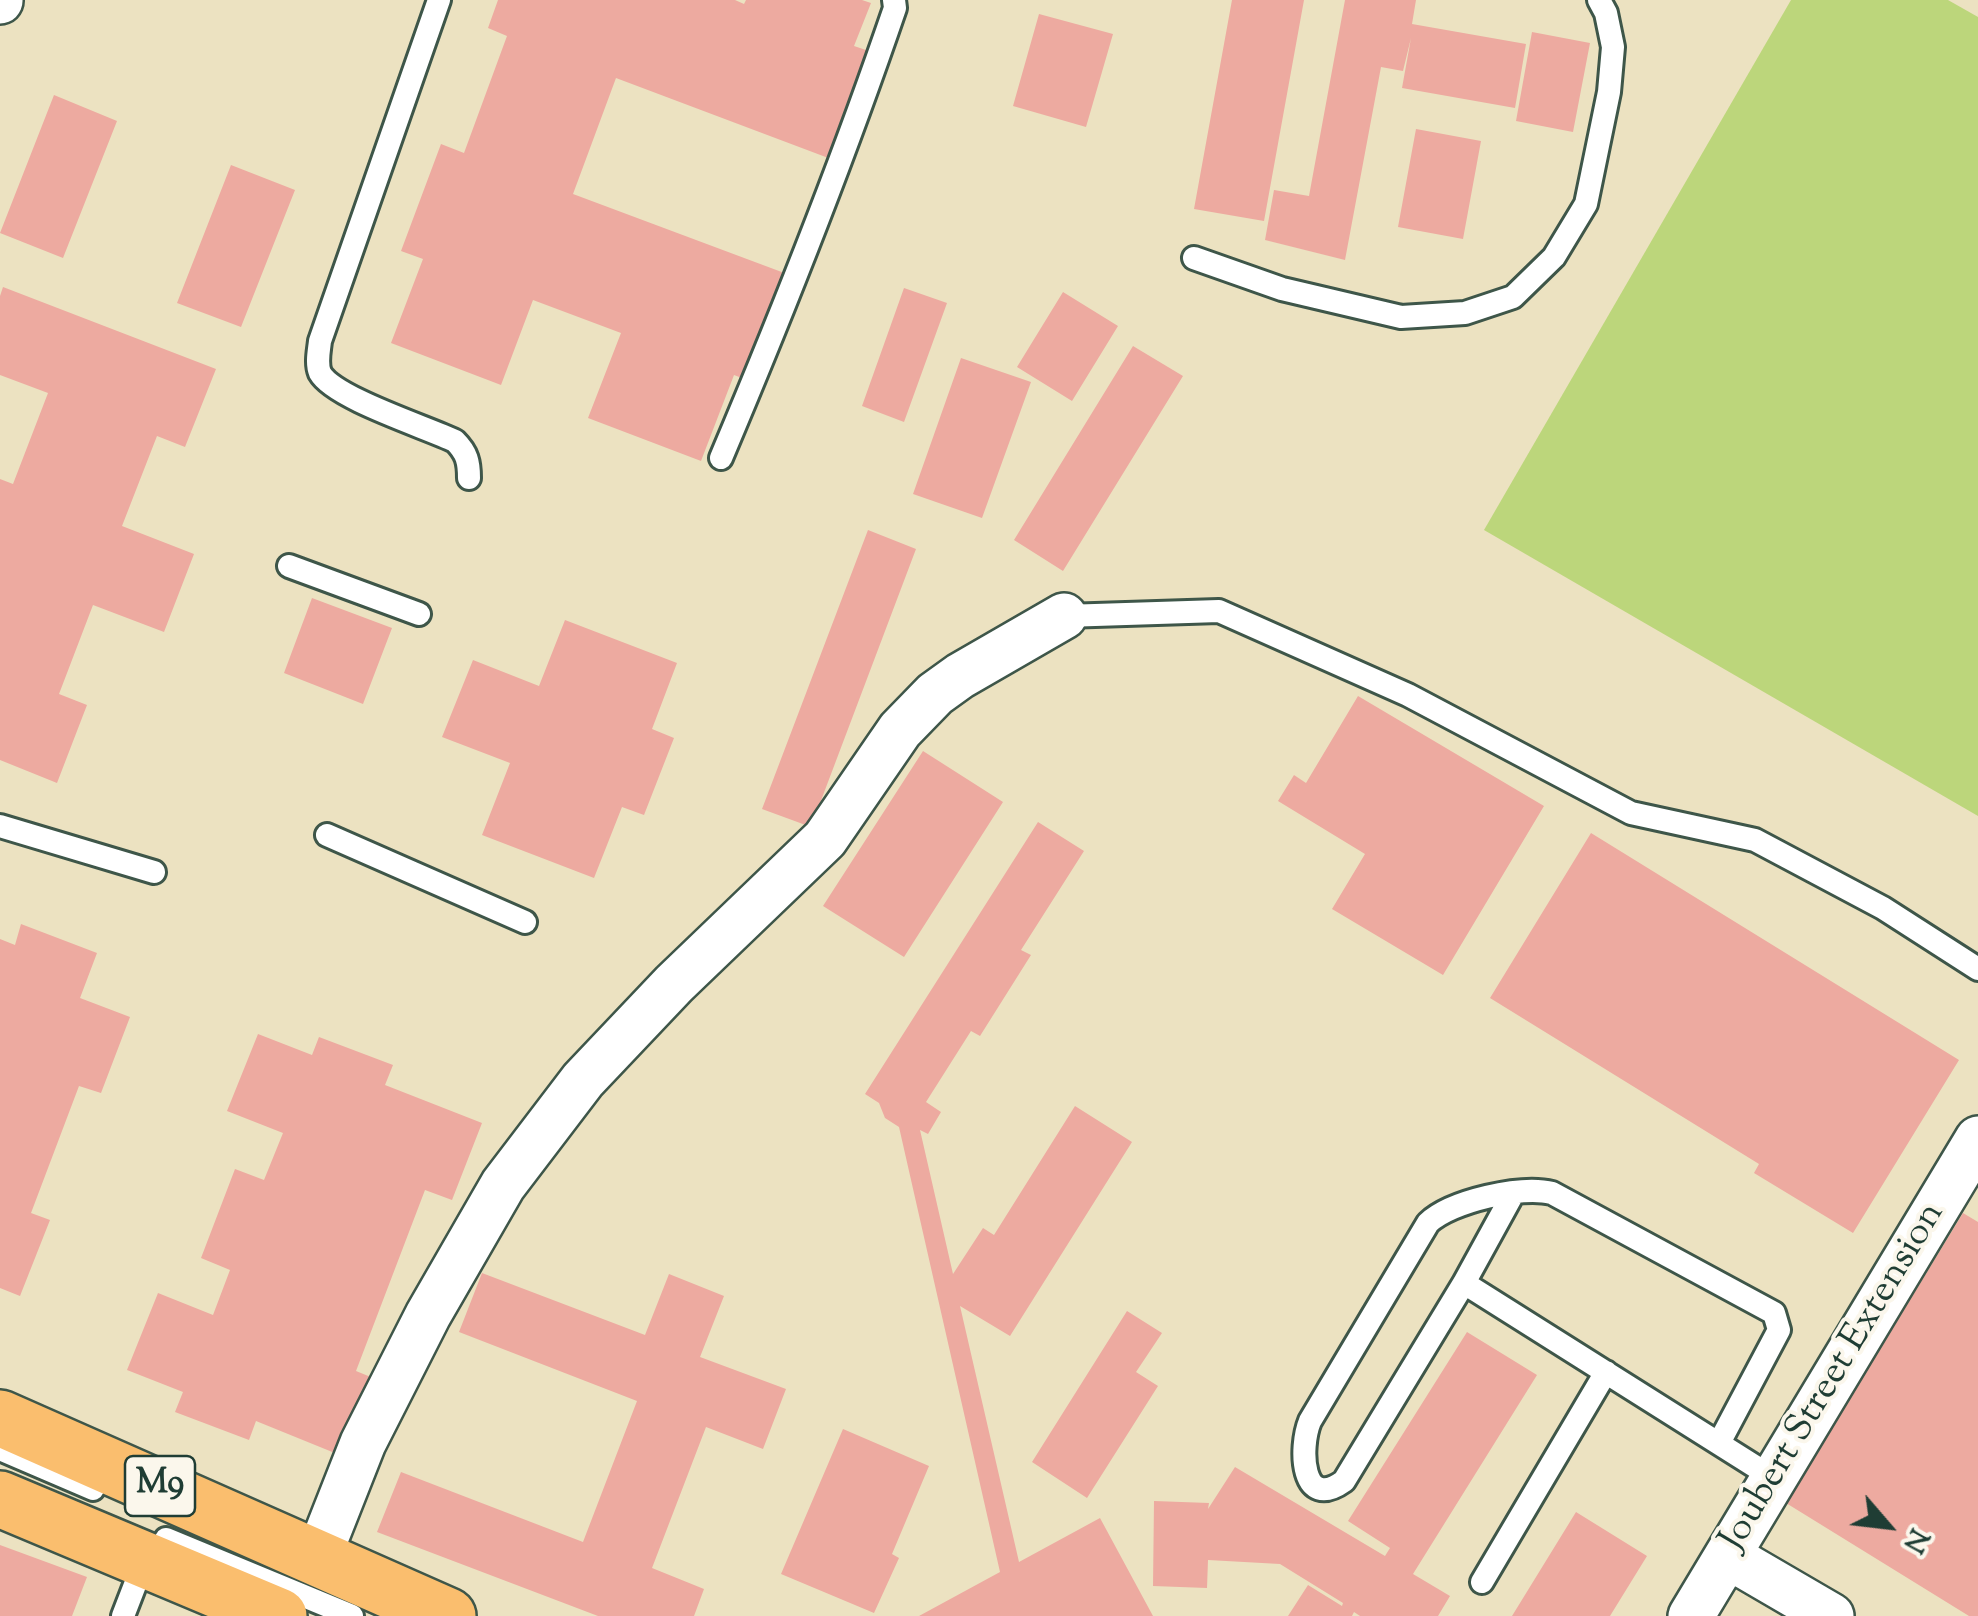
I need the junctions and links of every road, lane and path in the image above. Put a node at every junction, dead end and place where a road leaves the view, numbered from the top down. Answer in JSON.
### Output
{"nodes":[{"id":1,"x":439,"y":0,"type":"edge"},
{"id":2,"x":894,"y":0,"type":"edge"},
{"id":3,"x":1599,"y":0,"type":"edge"},
{"id":4,"x":1194,"y":258,"type":"dead end"},
{"id":5,"x":721,"y":458,"type":"dead end"},
{"id":6,"x":469,"y":478,"type":"dead end"},
{"id":7,"x":289,"y":566,"type":"dead end"},
{"id":8,"x":419,"y":614,"type":"dead end"},
{"id":9,"x":1064,"y":616,"type":"joint"},
{"id":10,"x":0,"y":826,"type":"edge"},
{"id":11,"x":327,"y":835,"type":"dead end"},
{"id":12,"x":154,"y":872,"type":"dead end"},
{"id":13,"x":525,"y":922,"type":"dead end"},
{"id":14,"x":1978,"y":969,"type":"edge"},
{"id":15,"x":1978,"y":1139,"type":"edge"},
{"id":16,"x":1514,"y":1192,"type":"junction"},
{"id":17,"x":1464,"y":1284,"type":"junction"},
{"id":18,"x":1606,"y":1372,"type":"junction"},
{"id":19,"x":0,"y":1418,"type":"edge"},
{"id":20,"x":1719,"y":1444,"type":"junction"},
{"id":21,"x":0,"y":1449,"type":"edge"},
{"id":22,"x":0,"y":1471,"type":"edge"},
{"id":23,"x":1775,"y":1478,"type":"junction"},
{"id":24,"x":0,"y":1499,"type":"edge"},
{"id":25,"x":148,"y":1535,"type":"junction"},
{"id":26,"x":318,"y":1556,"type":"junction"},
{"id":27,"x":1728,"y":1556,"type":"junction"},
{"id":28,"x":1482,"y":1582,"type":"dead end"},
{"id":29,"x":123,"y":1616,"type":"edge"},
{"id":30,"x":278,"y":1616,"type":"edge"},
{"id":31,"x":352,"y":1616,"type":"edge"},
{"id":32,"x":402,"y":1616,"type":"edge"},
{"id":33,"x":448,"y":1616,"type":"edge"},
{"id":34,"x":1691,"y":1616,"type":"edge"},
{"id":35,"x":1831,"y":1616,"type":"edge"}],
"edges":[{"from":1,"to":6,"type":"lane"},
{"from":2,"to":5,"type":"lane"},
{"from":3,"to":4,"type":"lane"},
{"from":7,"to":8,"type":"lane"},
{"from":9,"to":14,"type":"lane"},
{"from":9,"to":26,"type":"street"},
{"from":10,"to":12,"type":"lane"},
{"from":11,"to":13,"type":"lane"},
{"from":15,"to":23,"type":"street","name":"Joubert Street Extension"},
{"from":16,"to":17,"type":"lane"},
{"from":16,"to":17,"type":"lane"},
{"from":16,"to":20,"type":"lane"},
{"from":17,"to":18,"type":"lane"},
{"from":18,"to":20,"type":"lane"},
{"from":18,"to":28,"type":"lane"},
{"from":19,"to":26,"type":"main road","number":"M9"},
{"from":20,"to":23,"type":"lane"},
{"from":21,"to":22,"type":"lane"},
{"from":23,"to":27,"type":"street","name":"Joubert Street Extension"},
{"from":24,"to":25,"type":"main road","number":"M9"},
{"from":25,"to":29,"type":"lane"},
{"from":25,"to":30,"type":"main road","number":"M9"},
{"from":25,"to":31,"type":"lane"},
{"from":25,"to":32,"type":"lane"},
{"from":26,"to":33,"type":"main road","number":"M9"},
{"from":27,"to":34,"type":"street","name":"Joubert Street Extension"},
{"from":27,"to":35,"type":"street"}]}
